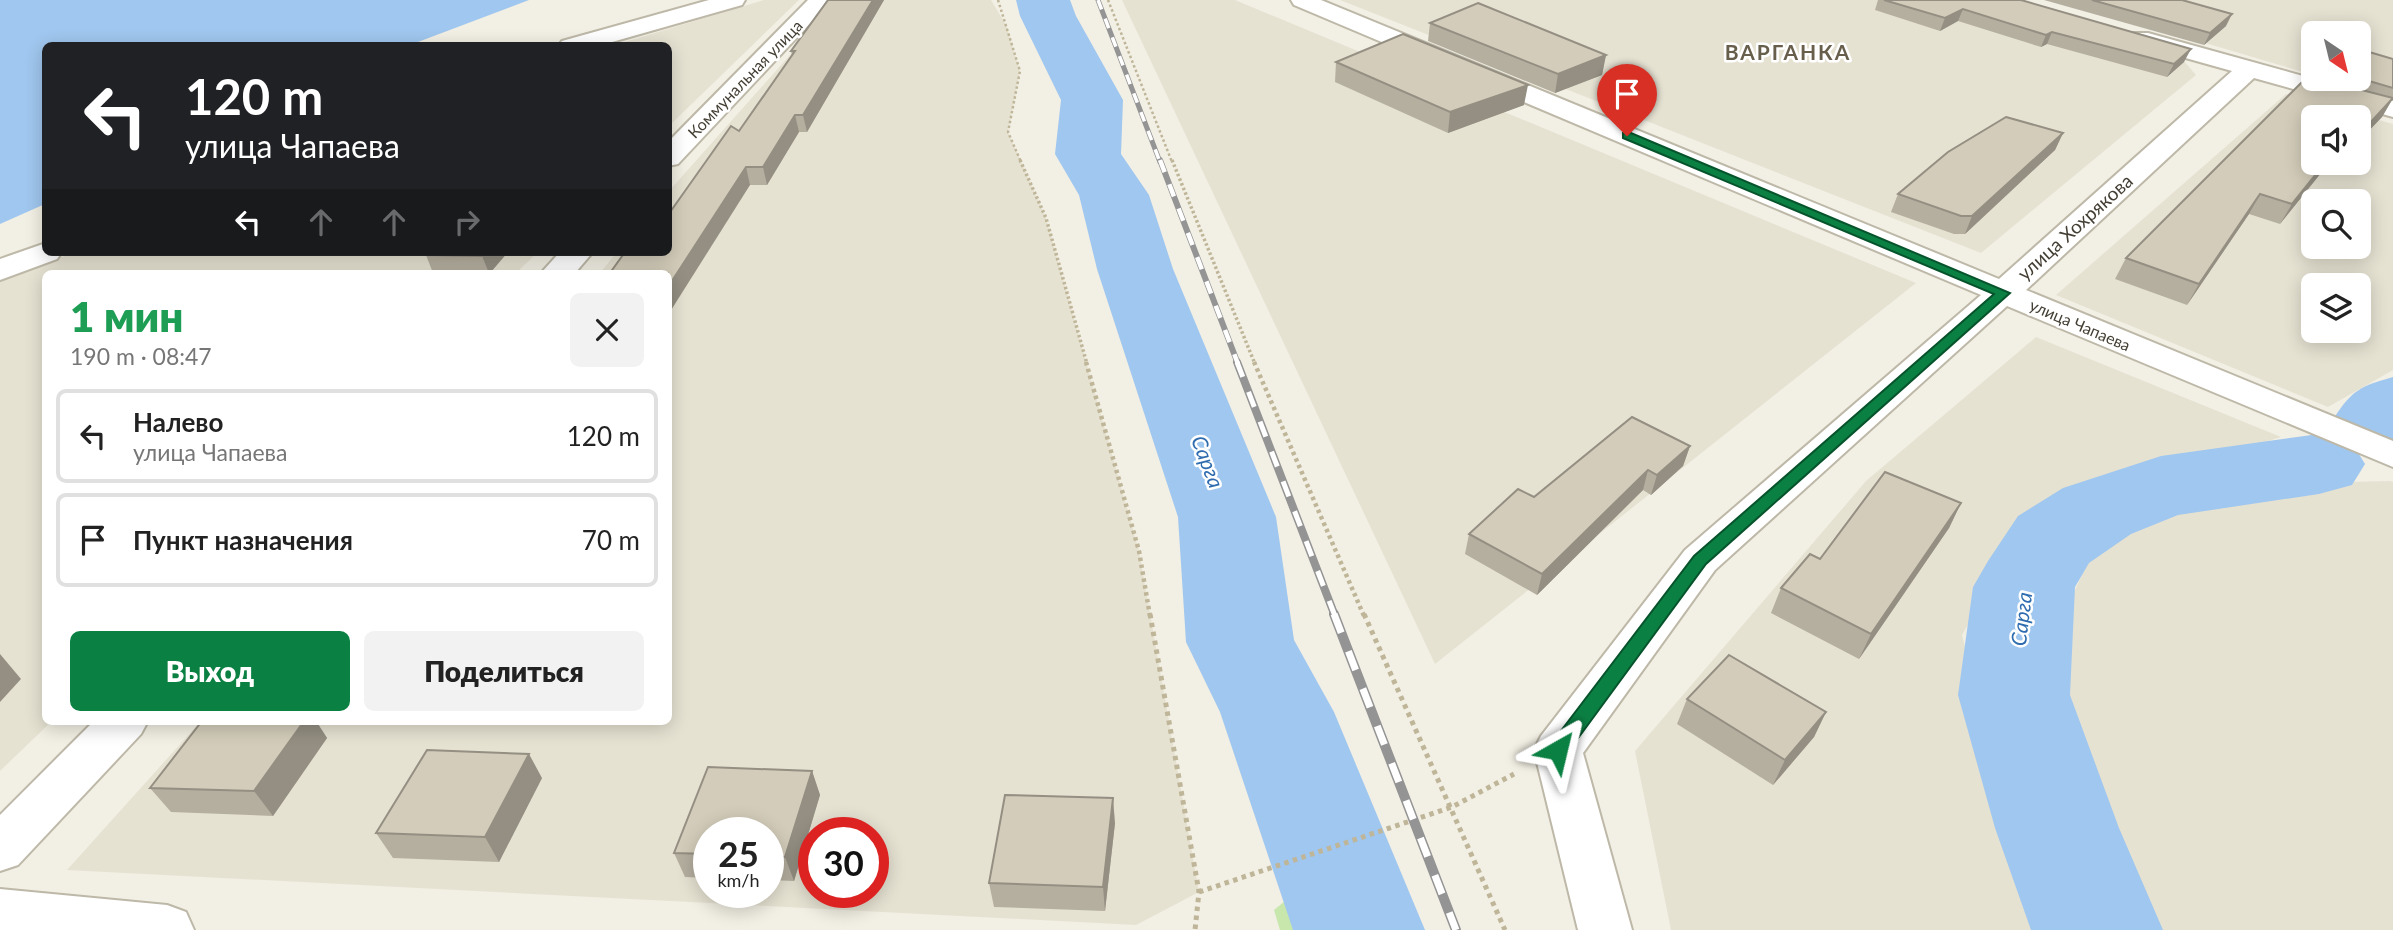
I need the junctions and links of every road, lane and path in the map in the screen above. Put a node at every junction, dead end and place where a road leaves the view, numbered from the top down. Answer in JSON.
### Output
{"nodes":[{"id":1,"x":734,"y":0,"type":"edge"},
{"id":2,"x":821,"y":0,"type":"edge"},
{"id":3,"x":998,"y":0,"type":"edge"},
{"id":4,"x":1108,"y":0,"type":"edge"},
{"id":5,"x":1302,"y":0,"type":"edge"},
{"id":6,"x":2116,"y":31,"type":"edge"},
{"id":7,"x":584,"y":42,"type":"edge"},
{"id":8,"x":2248,"y":70,"type":"junction"},
{"id":9,"x":2393,"y":109,"type":"edge"},
{"id":10,"x":672,"y":154,"type":"edge"},
{"id":11,"x":42,"y":254,"type":"edge"},
{"id":12,"x":574,"y":256,"type":"edge"},
{"id":13,"x":0,"y":270,"type":"edge"},
{"id":14,"x":560,"y":270,"type":"edge"},
{"id":15,"x":2003,"y":293,"type":"junction"},
{"id":16,"x":2393,"y":455,"type":"edge"},
{"id":17,"x":120,"y":725,"type":"edge"},
{"id":18,"x":1558,"y":750,"type":"junction"},
{"id":19,"x":1452,"y":807,"type":"junction"},
{"id":20,"x":0,"y":849,"type":"edge"},
{"id":21,"x":1199,"y":892,"type":"junction"},
{"id":22,"x":0,"y":913,"type":"edge"},
{"id":23,"x":167,"y":930,"type":"edge"},
{"id":24,"x":1195,"y":930,"type":"edge"},
{"id":25,"x":1505,"y":930,"type":"edge"},
{"id":26,"x":1605,"y":930,"type":"edge"}],
"edges":[{"from":1,"to":7,"type":"street"},
{"from":2,"to":10,"type":"street","name":"Коммунальная улица"},
{"from":3,"to":21,"type":"path"},
{"from":4,"to":19,"type":"path"},
{"from":5,"to":15,"type":"street","name":"улица Чапаева"},
{"from":6,"to":8,"type":"street"},
{"from":8,"to":9,"type":"street"},
{"from":8,"to":15,"type":"street","name":"улица Хохрякова"},
{"from":11,"to":13,"type":"street"},
{"from":12,"to":14,"type":"street"},
{"from":15,"to":16,"type":"street","name":"улица Чапаева"},
{"from":15,"to":18,"type":"street","name":"улица Хохрякова"},
{"from":17,"to":20,"type":"street"},
{"from":18,"to":19,"type":"path"},
{"from":18,"to":26,"type":"street"},
{"from":19,"to":21,"type":"path"},
{"from":19,"to":25,"type":"path"},
{"from":21,"to":24,"type":"path"},
{"from":22,"to":23,"type":"street"}]}
